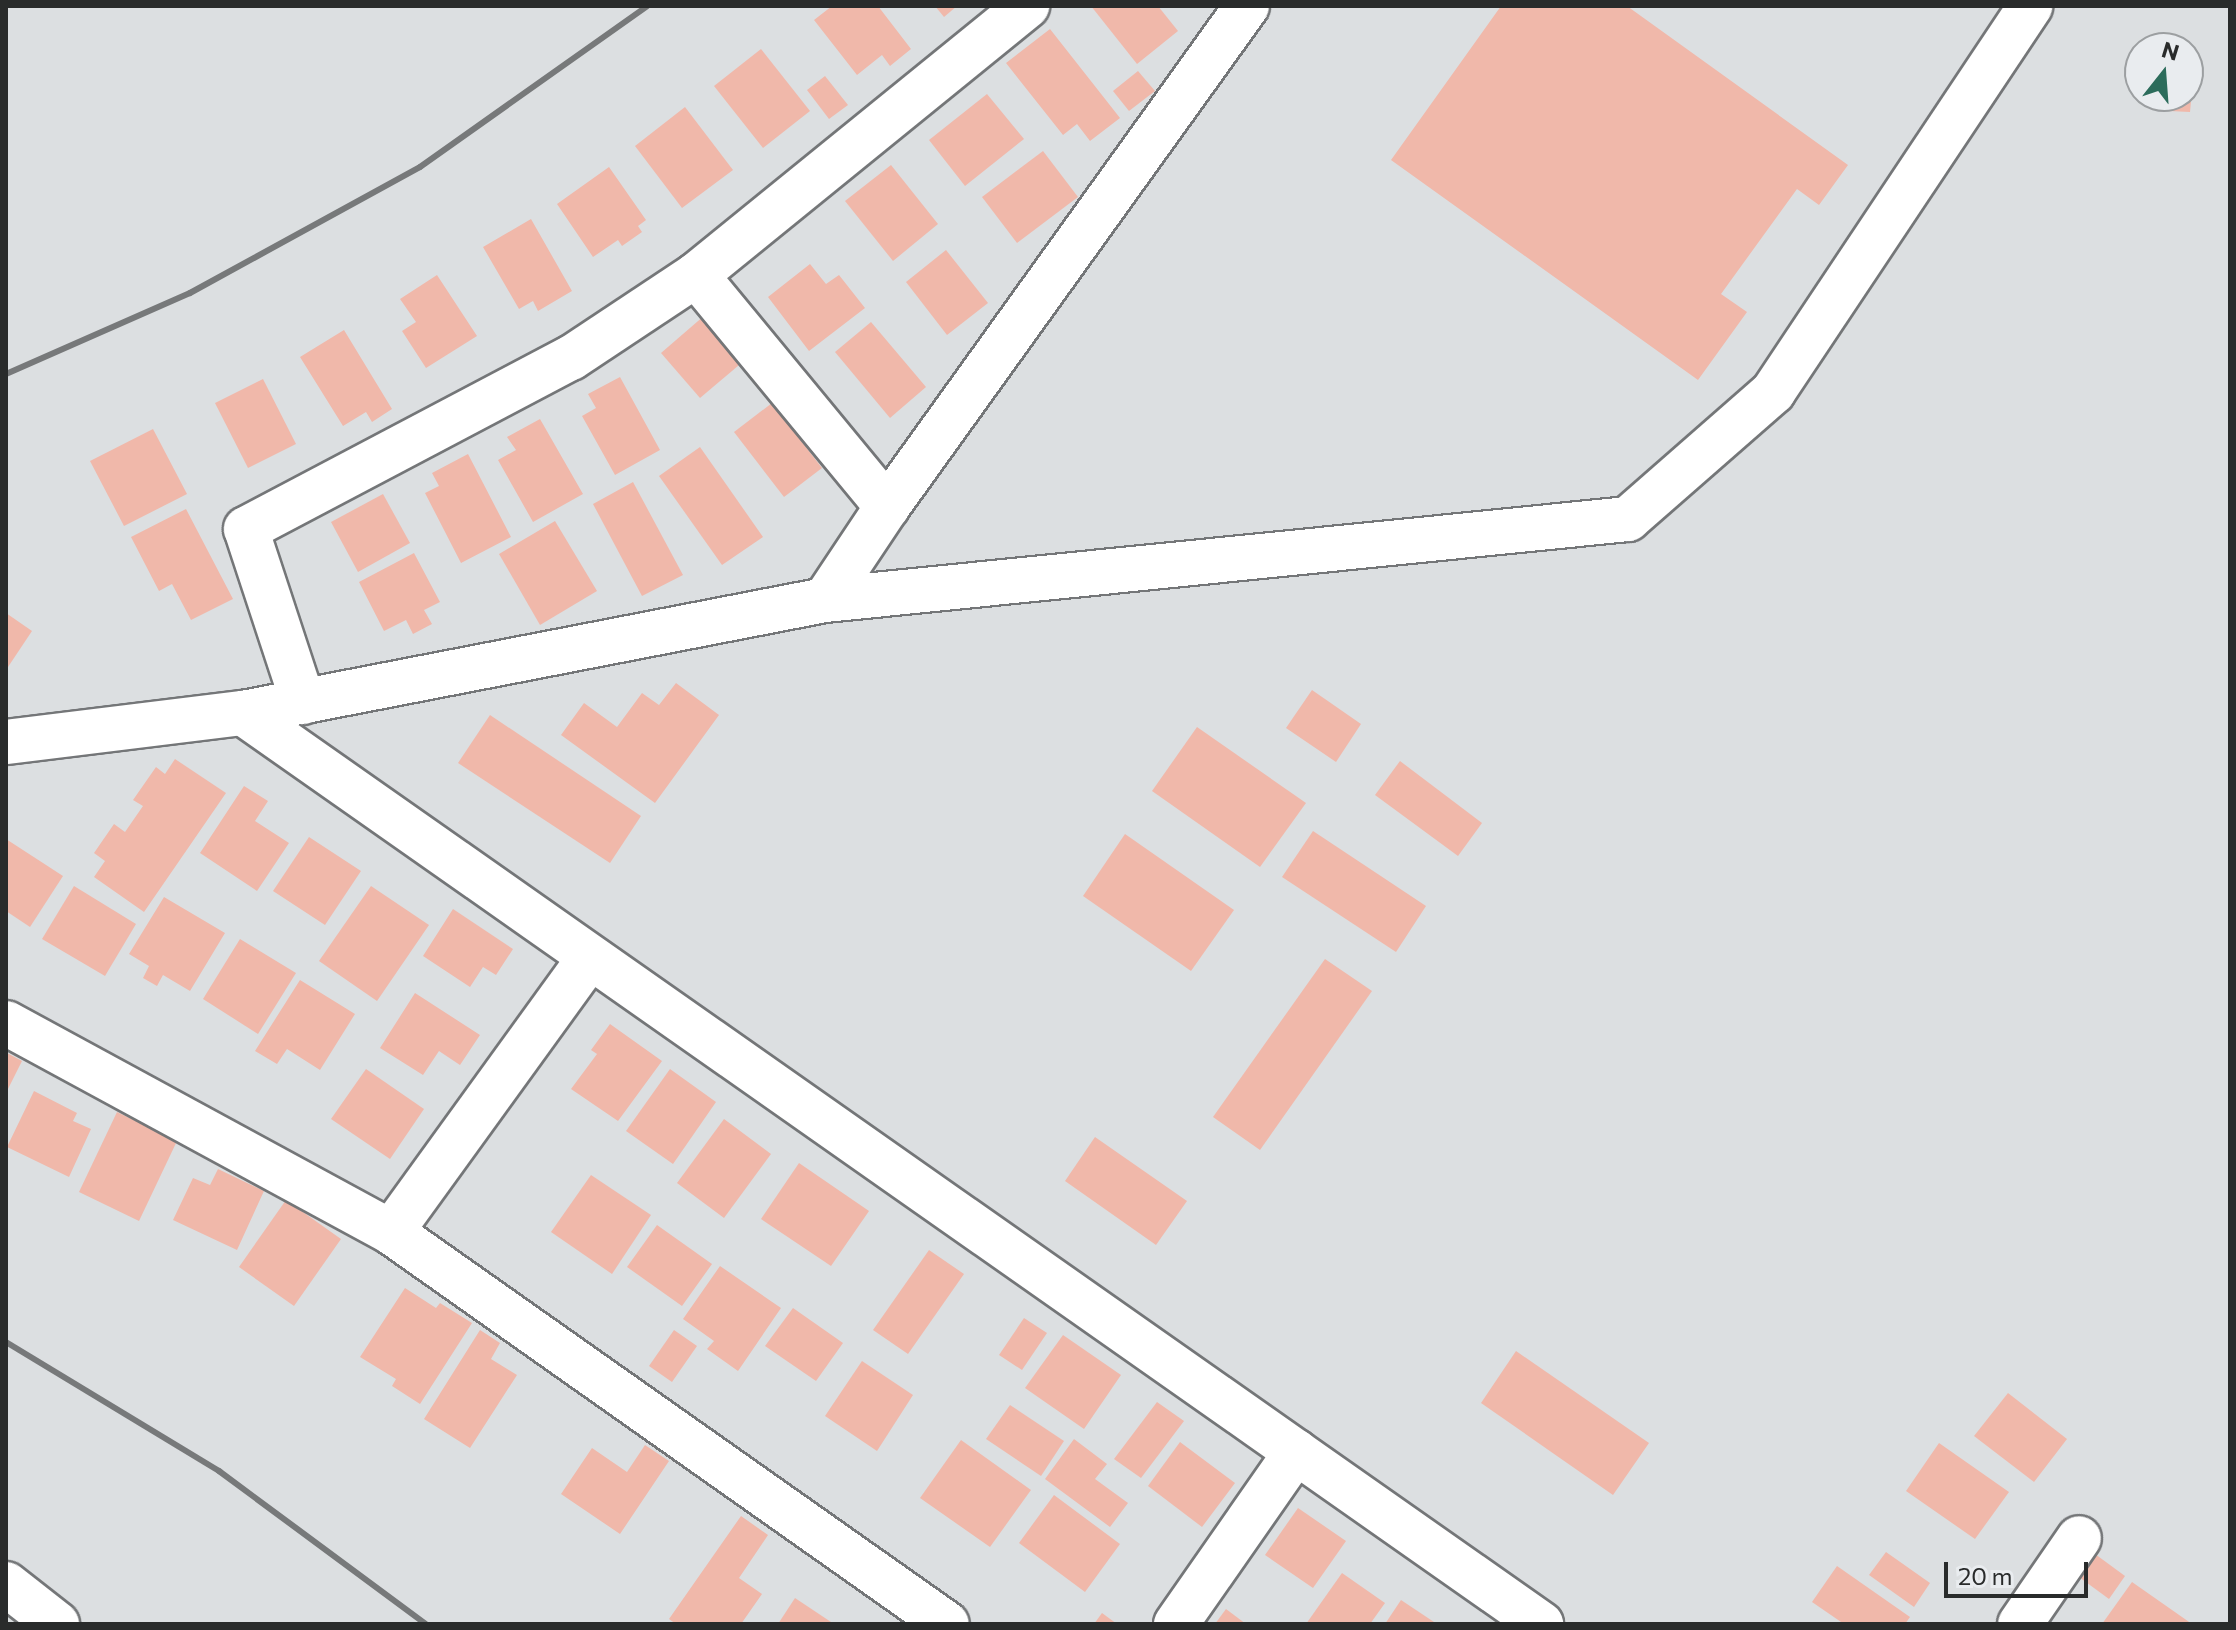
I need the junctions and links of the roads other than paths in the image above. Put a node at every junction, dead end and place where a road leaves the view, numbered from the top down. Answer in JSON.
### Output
{"nodes":[{"id":1,"x":1027,"y":6,"type":"edge"},
{"id":2,"x":1247,"y":6,"type":"edge"},
{"id":3,"x":2030,"y":6,"type":"edge"},
{"id":4,"x":696,"y":275,"type":"junction"},
{"id":5,"x":887,"y":507,"type":"junction"},
{"id":6,"x":825,"y":600,"type":"junction"},
{"id":7,"x":303,"y":702,"type":"junction"},
{"id":8,"x":243,"y":713,"type":"junction"},
{"id":9,"x":6,"y":742,"type":"edge"},
{"id":10,"x":589,"y":958,"type":"junction"},
{"id":11,"x":6,"y":1023,"type":"edge"},
{"id":12,"x":391,"y":1232,"type":"junction"},
{"id":13,"x":1296,"y":1452,"type":"junction"},
{"id":14,"x":2079,"y":1538,"type":"dead end"},
{"id":15,"x":6,"y":1584,"type":"edge"},
{"id":16,"x":57,"y":1624,"type":"edge"},
{"id":17,"x":947,"y":1624,"type":"edge"},
{"id":18,"x":1176,"y":1624,"type":"edge"},
{"id":19,"x":1541,"y":1624,"type":"edge"},
{"id":20,"x":2020,"y":1624,"type":"edge"}],
"edges":[{"from":1,"to":4,"type":"street"},
{"from":2,"to":5,"type":"street"},
{"from":3,"to":6,"type":"street"},
{"from":4,"to":5,"type":"street"},
{"from":4,"to":7,"type":"street"},
{"from":5,"to":6,"type":"street"},
{"from":6,"to":7,"type":"street"},
{"from":7,"to":8,"type":"street"},
{"from":8,"to":9,"type":"street"},
{"from":8,"to":10,"type":"street"},
{"from":10,"to":12,"type":"street"},
{"from":10,"to":13,"type":"street"},
{"from":11,"to":12,"type":"street"},
{"from":12,"to":17,"type":"street"},
{"from":13,"to":18,"type":"street"},
{"from":13,"to":19,"type":"street"},
{"from":14,"to":20,"type":"street"},
{"from":15,"to":16,"type":"street"}]}
